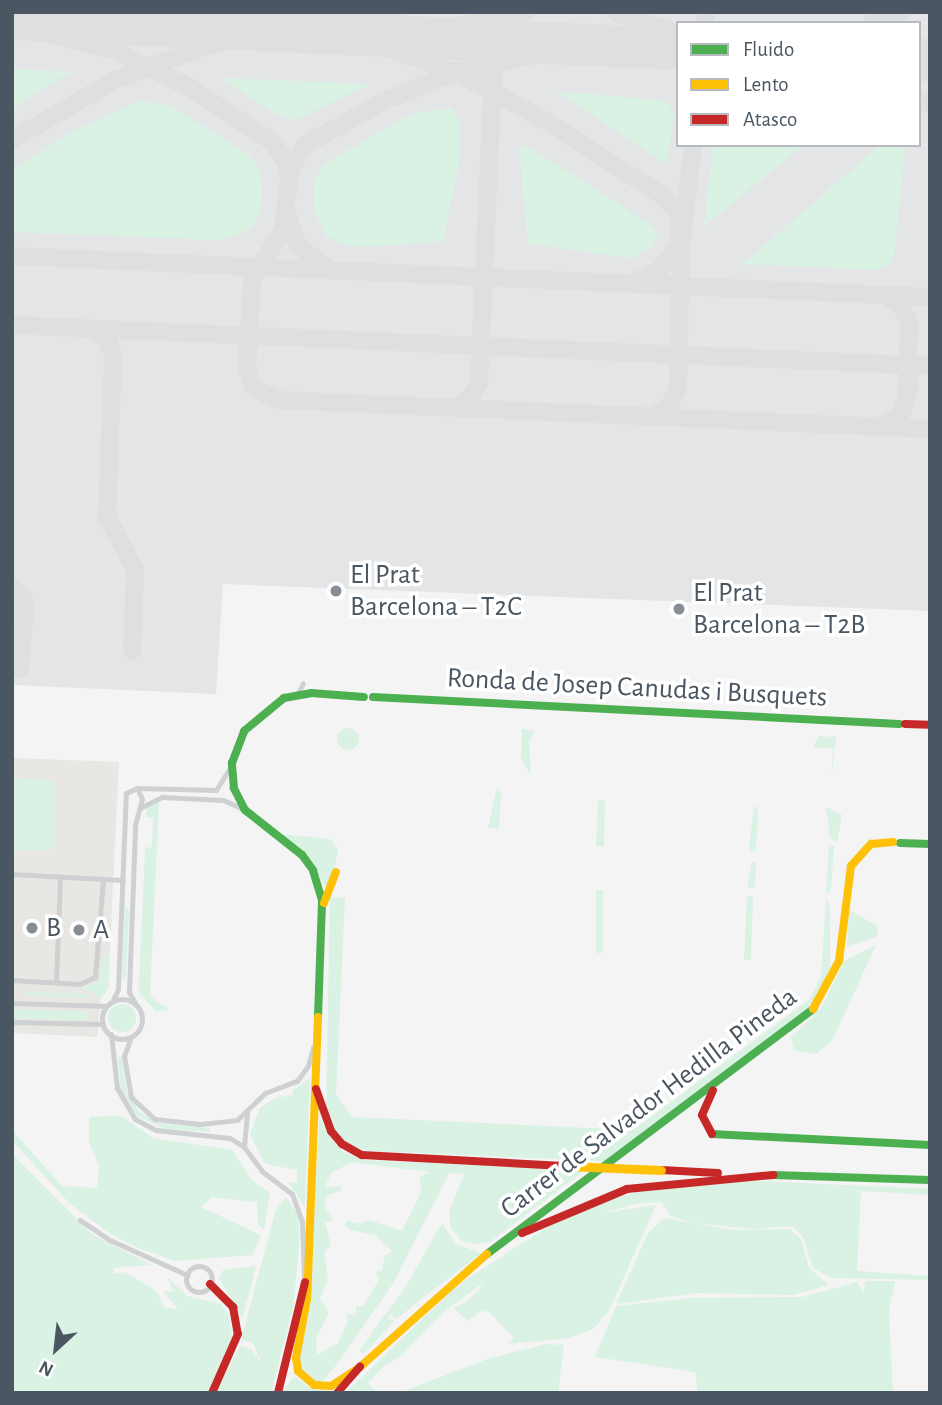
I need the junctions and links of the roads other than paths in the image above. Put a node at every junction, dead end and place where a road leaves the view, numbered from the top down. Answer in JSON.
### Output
{"nodes":[{"id":1,"x":303,"y":683,"type":"dead end"},
{"id":2,"x":297,"y":695,"type":"junction"},
{"id":3,"x":930,"y":725,"type":"edge"},
{"id":4,"x":232,"y":763,"type":"junction"},
{"id":5,"x":137,"y":789,"type":"junction"},
{"id":6,"x":183,"y":790,"type":"junction"},
{"id":7,"x":182,"y":798,"type":"junction"},
{"id":8,"x":245,"y":810,"type":"junction"},
{"id":9,"x":138,"y":811,"type":"junction"},
{"id":10,"x":930,"y":844,"type":"edge"},
{"id":11,"x":336,"y":873,"type":"dead end"},
{"id":12,"x":12,"y":874,"type":"edge"},
{"id":13,"x":60,"y":877,"type":"junction"},
{"id":14,"x":103,"y":879,"type":"junction"},
{"id":15,"x":123,"y":880,"type":"junction"},
{"id":16,"x":134,"y":880,"type":"junction"},
{"id":17,"x":322,"y":908,"type":"junction"},
{"id":18,"x":12,"y":980,"type":"edge"},
{"id":19,"x":56,"y":982,"type":"junction"},
{"id":20,"x":12,"y":1003,"type":"edge"},
{"id":21,"x":135,"y":1003,"type":"junction"},
{"id":22,"x":110,"y":1004,"type":"junction"},
{"id":23,"x":12,"y":1022,"type":"edge"},
{"id":24,"x":103,"y":1024,"type":"junction"},
{"id":25,"x":318,"y":1027,"type":"junction"},
{"id":26,"x":111,"y":1034,"type":"junction"},
{"id":27,"x":131,"y":1037,"type":"junction"},
{"id":28,"x":720,"y":1081,"type":"junction"},
{"id":29,"x":316,"y":1087,"type":"junction"},
{"id":30,"x":247,"y":1113,"type":"junction"},
{"id":31,"x":930,"y":1145,"type":"edge"},
{"id":32,"x":244,"y":1147,"type":"junction"},
{"id":33,"x":773,"y":1175,"type":"junction"},
{"id":34,"x":930,"y":1180,"type":"edge"},
{"id":35,"x":80,"y":1220,"type":"dead end"},
{"id":36,"x":488,"y":1254,"type":"junction"},
{"id":37,"x":187,"y":1275,"type":"junction"},
{"id":38,"x":305,"y":1282,"type":"junction"},
{"id":39,"x":211,"y":1284,"type":"junction"},
{"id":40,"x":360,"y":1367,"type":"junction"},
{"id":41,"x":212,"y":1393,"type":"edge"},
{"id":42,"x":278,"y":1393,"type":"edge"},
{"id":43,"x":337,"y":1393,"type":"edge"}],
"edges":[{"from":1,"to":2,"type":"street"},
{"from":2,"to":3,"type":"main road","name":"Ronda de Josep Canudas i Busquets"},
{"from":2,"to":4,"type":"main road","name":"Ronda de Josep Canudas i Busquets"},
{"from":4,"to":6,"type":"street"},
{"from":4,"to":8,"type":"main road"},
{"from":5,"to":6,"type":"street"},
{"from":5,"to":9,"type":"street"},
{"from":5,"to":15,"type":"street"},
{"from":6,"to":7,"type":"street"},
{"from":7,"to":8,"type":"street"},
{"from":7,"to":9,"type":"street"},
{"from":8,"to":17,"type":"main road"},
{"from":9,"to":16,"type":"street"},
{"from":10,"to":28,"type":"main road","name":"Carrer de Salvador Hedilla Pineda"},
{"from":11,"to":17,"type":"main road"},
{"from":12,"to":13,"type":"street"},
{"from":13,"to":14,"type":"street"},
{"from":13,"to":19,"type":"street"},
{"from":14,"to":15,"type":"street"},
{"from":14,"to":19,"type":"street"},
{"from":15,"to":16,"type":"street"},
{"from":15,"to":22,"type":"street"},
{"from":16,"to":21,"type":"street"},
{"from":17,"to":25,"type":"main road"},
{"from":18,"to":19,"type":"street"},
{"from":20,"to":22,"type":"street"},
{"from":21,"to":22,"type":"street"},
{"from":21,"to":27,"type":"street"},
{"from":22,"to":24,"type":"street"},
{"from":23,"to":24,"type":"street"},
{"from":24,"to":26,"type":"street"},
{"from":25,"to":29,"type":"main road"},
{"from":25,"to":30,"type":"street"},
{"from":26,"to":27,"type":"street"},
{"from":26,"to":32,"type":"street"},
{"from":27,"to":30,"type":"street"},
{"from":28,"to":31,"type":"main road"},
{"from":28,"to":36,"type":"main road","name":"Carrer de Salvador Hedilla Pineda"},
{"from":29,"to":33,"type":"main road","bridge":true},
{"from":29,"to":38,"type":"main road"},
{"from":30,"to":32,"type":"street"},
{"from":32,"to":38,"type":"street"},
{"from":33,"to":34,"type":"main road"},
{"from":33,"to":36,"type":"main road"},
{"from":35,"to":37,"type":"street"},
{"from":36,"to":40,"type":"main road","name":"Carrer de Salvador Hedilla Pineda"},
{"from":37,"to":39,"type":"street"},
{"from":37,"to":39,"type":"street"},
{"from":38,"to":40,"type":"main road"},
{"from":38,"to":42,"type":"main road"},
{"from":39,"to":41,"type":"main road"},
{"from":40,"to":43,"type":"main road"}]}
